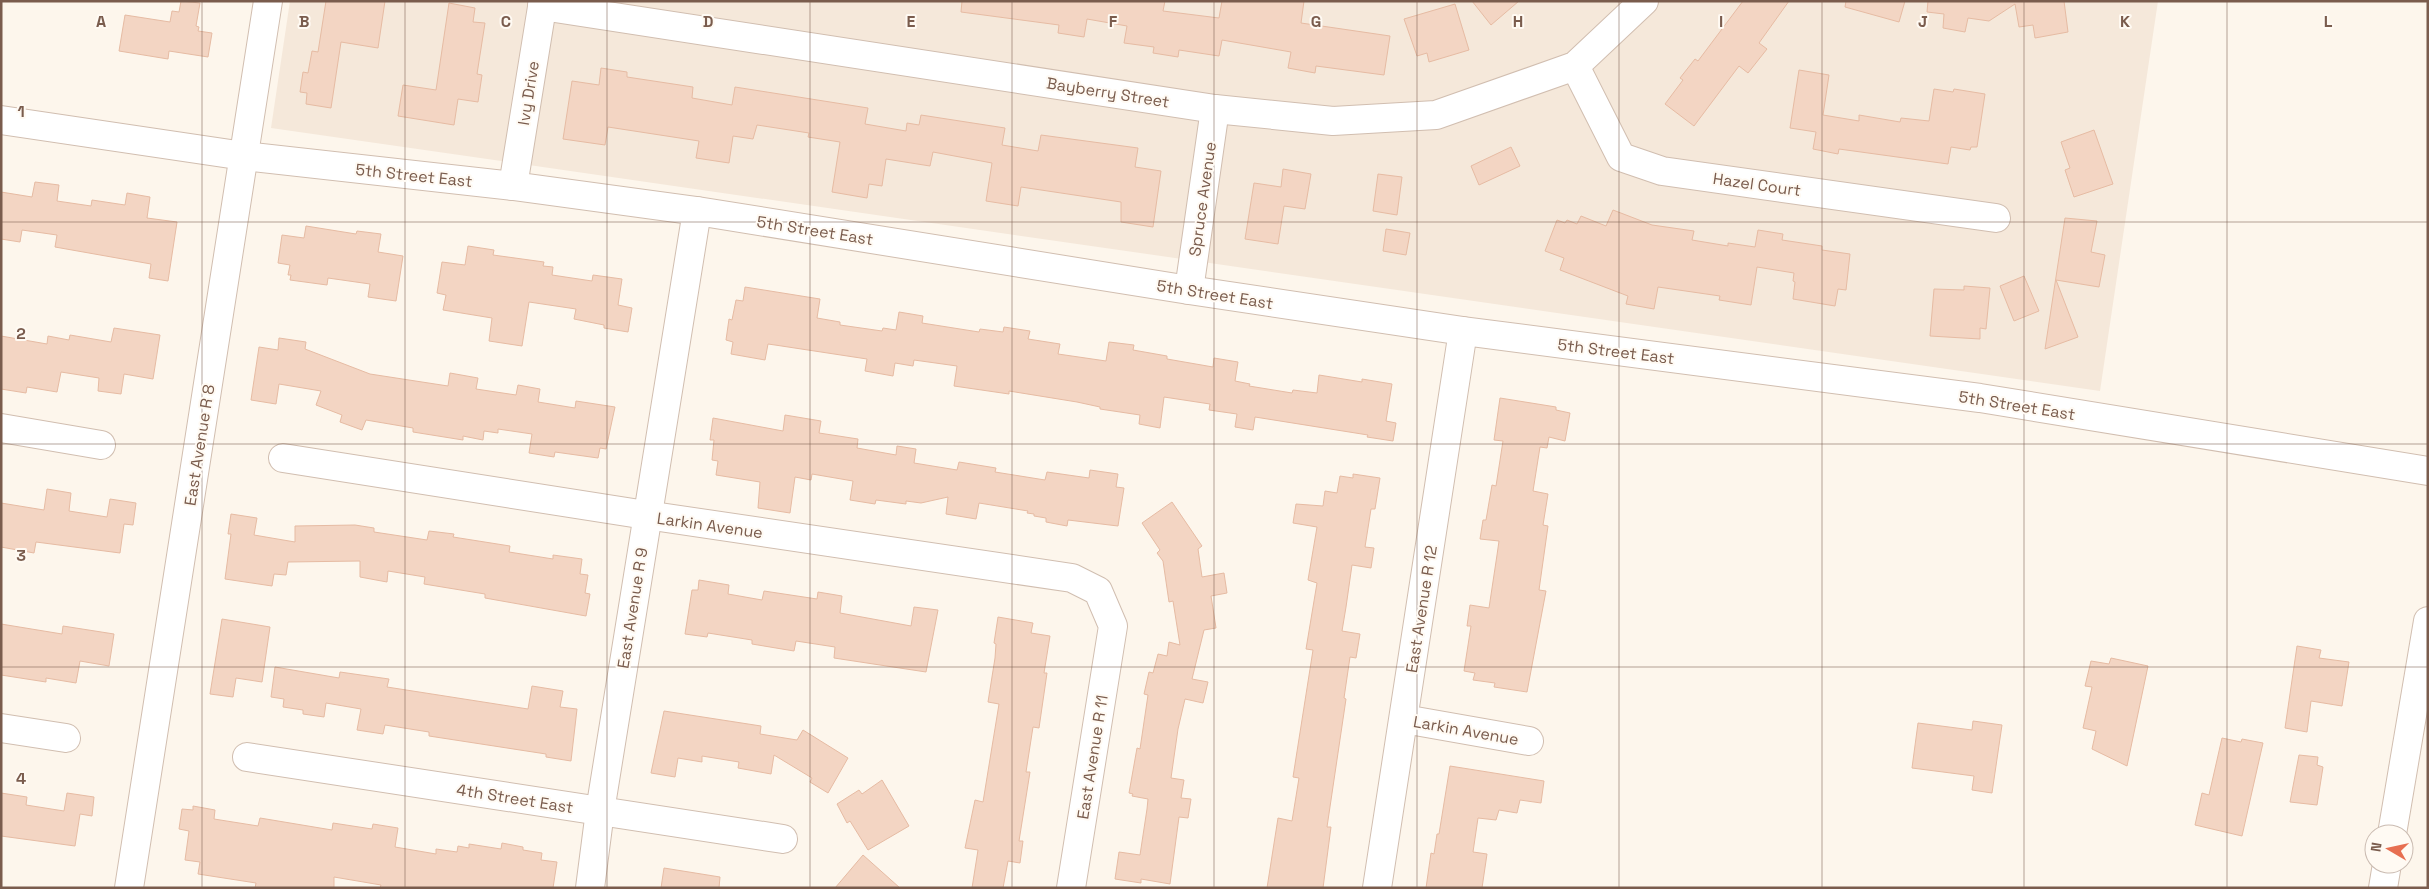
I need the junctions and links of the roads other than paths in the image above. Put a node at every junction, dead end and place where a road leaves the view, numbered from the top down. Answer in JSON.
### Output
{"nodes":[{"id":1,"x":268,"y":1,"type":"edge"},
{"id":2,"x":1644,"y":1,"type":"edge"},
{"id":3,"x":543,"y":3,"type":"edge"},
{"id":4,"x":1575,"y":66,"type":"junction"},
{"id":5,"x":1215,"y":109,"type":"junction"},
{"id":6,"x":1,"y":120,"type":"edge"},
{"id":7,"x":244,"y":156,"type":"junction"},
{"id":8,"x":513,"y":186,"type":"junction"},
{"id":9,"x":697,"y":211,"type":"junction"},
{"id":10,"x":1996,"y":218,"type":"dead end"},
{"id":11,"x":1189,"y":290,"type":"junction"},
{"id":12,"x":1463,"y":331,"type":"junction"},
{"id":13,"x":1,"y":428,"type":"edge"},
{"id":14,"x":101,"y":445,"type":"dead end"},
{"id":15,"x":283,"y":458,"type":"dead end"},
{"id":16,"x":2428,"y":471,"type":"edge"},
{"id":17,"x":646,"y":516,"type":"junction"},
{"id":18,"x":2428,"y":621,"type":"edge"},
{"id":19,"x":1113,"y":626,"type":"joint"},
{"id":20,"x":1404,"y":720,"type":"junction"},
{"id":21,"x":1,"y":728,"type":"edge"},
{"id":22,"x":66,"y":738,"type":"dead end"},
{"id":23,"x":1528,"y":741,"type":"dead end"},
{"id":24,"x":247,"y":757,"type":"dead end"},
{"id":25,"x":600,"y":811,"type":"junction"},
{"id":26,"x":2394,"y":824,"type":"edge"},
{"id":27,"x":783,"y":840,"type":"dead end"},
{"id":28,"x":2385,"y":874,"type":"edge"},
{"id":29,"x":128,"y":888,"type":"edge"},
{"id":30,"x":590,"y":888,"type":"edge"},
{"id":31,"x":1071,"y":888,"type":"edge"},
{"id":32,"x":1377,"y":888,"type":"edge"},
{"id":33,"x":2383,"y":888,"type":"edge"}],
"edges":[{"from":1,"to":7,"type":"street","name":"East Avenue R 8"},
{"from":2,"to":4,"type":"street","name":"Bayberry Street"},
{"from":3,"to":5,"type":"street","name":"Bayberry Street"},
{"from":3,"to":8,"type":"street","name":"Ivy Drive"},
{"from":4,"to":5,"type":"street","name":"Bayberry Street"},
{"from":4,"to":10,"type":"street","name":"Hazel Court"},
{"from":5,"to":11,"type":"street","name":"Spruce Avenue"},
{"from":6,"to":7,"type":"street","name":"5th Street East"},
{"from":7,"to":8,"type":"street","name":"5th Street East"},
{"from":7,"to":29,"type":"street","name":"East Avenue R 8"},
{"from":8,"to":9,"type":"street","name":"5th Street East"},
{"from":9,"to":11,"type":"street","name":"5th Street East"},
{"from":9,"to":17,"type":"street","name":"East Avenue R 9"},
{"from":11,"to":12,"type":"street","name":"5th Street East"},
{"from":12,"to":16,"type":"street","name":"5th Street East"},
{"from":12,"to":20,"type":"street","name":"East Avenue R 12"},
{"from":13,"to":14,"type":"street"},
{"from":15,"to":17,"type":"street","name":"Larkin Avenue"},
{"from":17,"to":19,"type":"street","name":"Larkin Avenue"},
{"from":17,"to":25,"type":"street","name":"East Avenue R 9"},
{"from":18,"to":26,"type":"street"},
{"from":19,"to":31,"type":"street","name":"East Avenue R 11"},
{"from":20,"to":23,"type":"street","name":"Larkin Avenue"},
{"from":20,"to":32,"type":"street","name":"East Avenue R 12"},
{"from":21,"to":22,"type":"street"},
{"from":24,"to":25,"type":"street","name":"4th Street East"},
{"from":25,"to":27,"type":"street","name":"4th Street East"},
{"from":25,"to":30,"type":"street","name":"East Avenue R 9"},
{"from":28,"to":33,"type":"street"}]}
